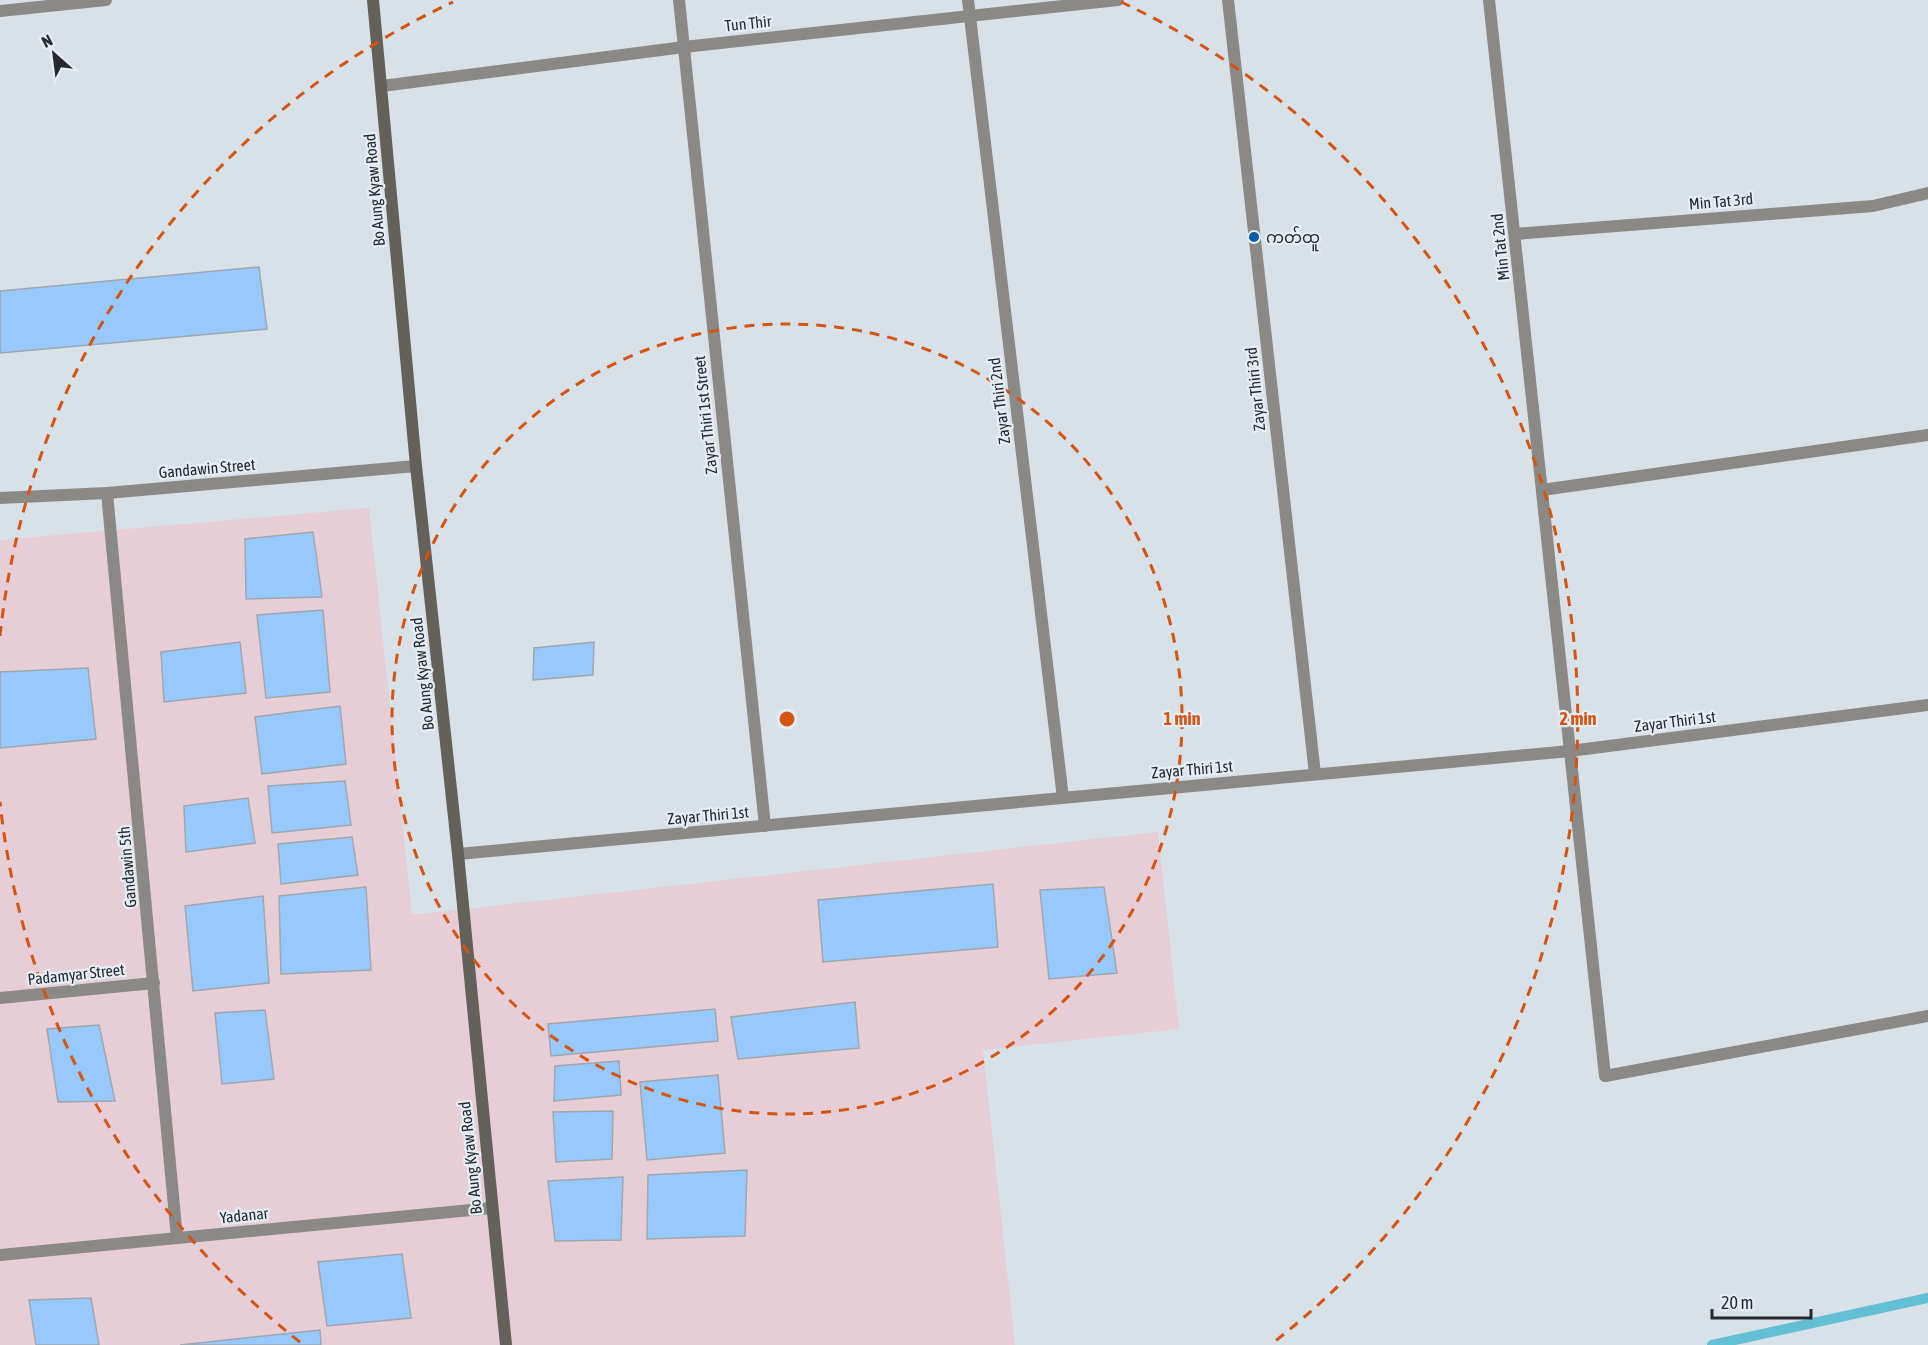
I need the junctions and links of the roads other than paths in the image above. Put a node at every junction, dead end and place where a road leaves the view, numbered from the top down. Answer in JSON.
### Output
{"nodes":[{"id":1,"x":106,"y":0,"type":"edge"},
{"id":2,"x":373,"y":0,"type":"edge"},
{"id":3,"x":679,"y":0,"type":"edge"},
{"id":4,"x":968,"y":0,"type":"edge"},
{"id":5,"x":1118,"y":0,"type":"edge"},
{"id":6,"x":1228,"y":0,"type":"edge"},
{"id":7,"x":1490,"y":0,"type":"edge"},
{"id":8,"x":0,"y":11,"type":"edge"},
{"id":9,"x":969,"y":16,"type":"junction"},
{"id":10,"x":684,"y":47,"type":"junction"},
{"id":11,"x":382,"y":86,"type":"junction"},
{"id":12,"x":1928,"y":193,"type":"edge"},
{"id":13,"x":1515,"y":234,"type":"junction"},
{"id":14,"x":1928,"y":435,"type":"edge"},
{"id":15,"x":416,"y":466,"type":"junction"},
{"id":16,"x":1542,"y":490,"type":"junction"},
{"id":17,"x":107,"y":493,"type":"junction"},
{"id":18,"x":0,"y":498,"type":"edge"},
{"id":19,"x":1928,"y":705,"type":"edge"},
{"id":20,"x":1570,"y":751,"type":"junction"},
{"id":21,"x":1315,"y":774,"type":"junction"},
{"id":22,"x":1063,"y":798,"type":"junction"},
{"id":23,"x":765,"y":826,"type":"junction"},
{"id":24,"x":458,"y":854,"type":"junction"},
{"id":25,"x":154,"y":982,"type":"junction"},
{"id":26,"x":0,"y":998,"type":"edge"},
{"id":27,"x":1928,"y":1016,"type":"edge"},
{"id":28,"x":492,"y":1208,"type":"junction"},
{"id":29,"x":177,"y":1238,"type":"junction"},
{"id":30,"x":0,"y":1255,"type":"edge"},
{"id":31,"x":506,"y":1345,"type":"edge"}],
"edges":[{"from":1,"to":8,"type":"street"},
{"from":2,"to":11,"type":"street","name":"Bo Aung Kyaw Road"},
{"from":3,"to":10,"type":"street","name":"Zayar Thiri 1st Street"},
{"from":4,"to":9,"type":"street","name":"Zayar Thiri 2nd"},
{"from":5,"to":9,"type":"street","name":"Tun Thir"},
{"from":6,"to":21,"type":"street","name":"Zayar Thiri 3rd"},
{"from":7,"to":13,"type":"street","name":"Min Tat 2nd"},
{"from":9,"to":10,"type":"street","name":"Tun Thir"},
{"from":9,"to":22,"type":"street","name":"Zayar Thiri 2nd"},
{"from":10,"to":11,"type":"street","name":"Tun Thir"},
{"from":10,"to":23,"type":"street","name":"Zayar Thiri 1st Street"},
{"from":11,"to":15,"type":"street","name":"Bo Aung Kyaw Road"},
{"from":12,"to":13,"type":"street","name":"Min Tat 3rd"},
{"from":13,"to":16,"type":"street","name":"Min Tat 2nd"},
{"from":14,"to":16,"type":"street"},
{"from":15,"to":17,"type":"street","name":"Gandawin Street"},
{"from":15,"to":24,"type":"street","name":"Bo Aung Kyaw Road"},
{"from":16,"to":20,"type":"street","name":"Min Tat 2nd"},
{"from":17,"to":18,"type":"street","name":"Gandawin Street"},
{"from":17,"to":25,"type":"street","name":"Gandawin 5th"},
{"from":19,"to":20,"type":"street","name":"Zayar Thiri 1st"},
{"from":20,"to":21,"type":"street","name":"Zayar Thiri 1st"},
{"from":20,"to":27,"type":"street","name":"Min Tat 2nd"},
{"from":21,"to":22,"type":"street","name":"Zayar Thiri 1st"},
{"from":22,"to":23,"type":"street","name":"Zayar Thiri 1st"},
{"from":23,"to":24,"type":"street","name":"Zayar Thiri 1st"},
{"from":24,"to":28,"type":"street","name":"Bo Aung Kyaw Road"},
{"from":25,"to":26,"type":"street","name":"Padamyar Street"},
{"from":25,"to":29,"type":"street","name":"Gandawin 5th"},
{"from":28,"to":29,"type":"street","name":"Yadanar"},
{"from":28,"to":31,"type":"street","name":"Bo Aung Kyaw Road"},
{"from":29,"to":30,"type":"street","name":"Yadanar"}]}
